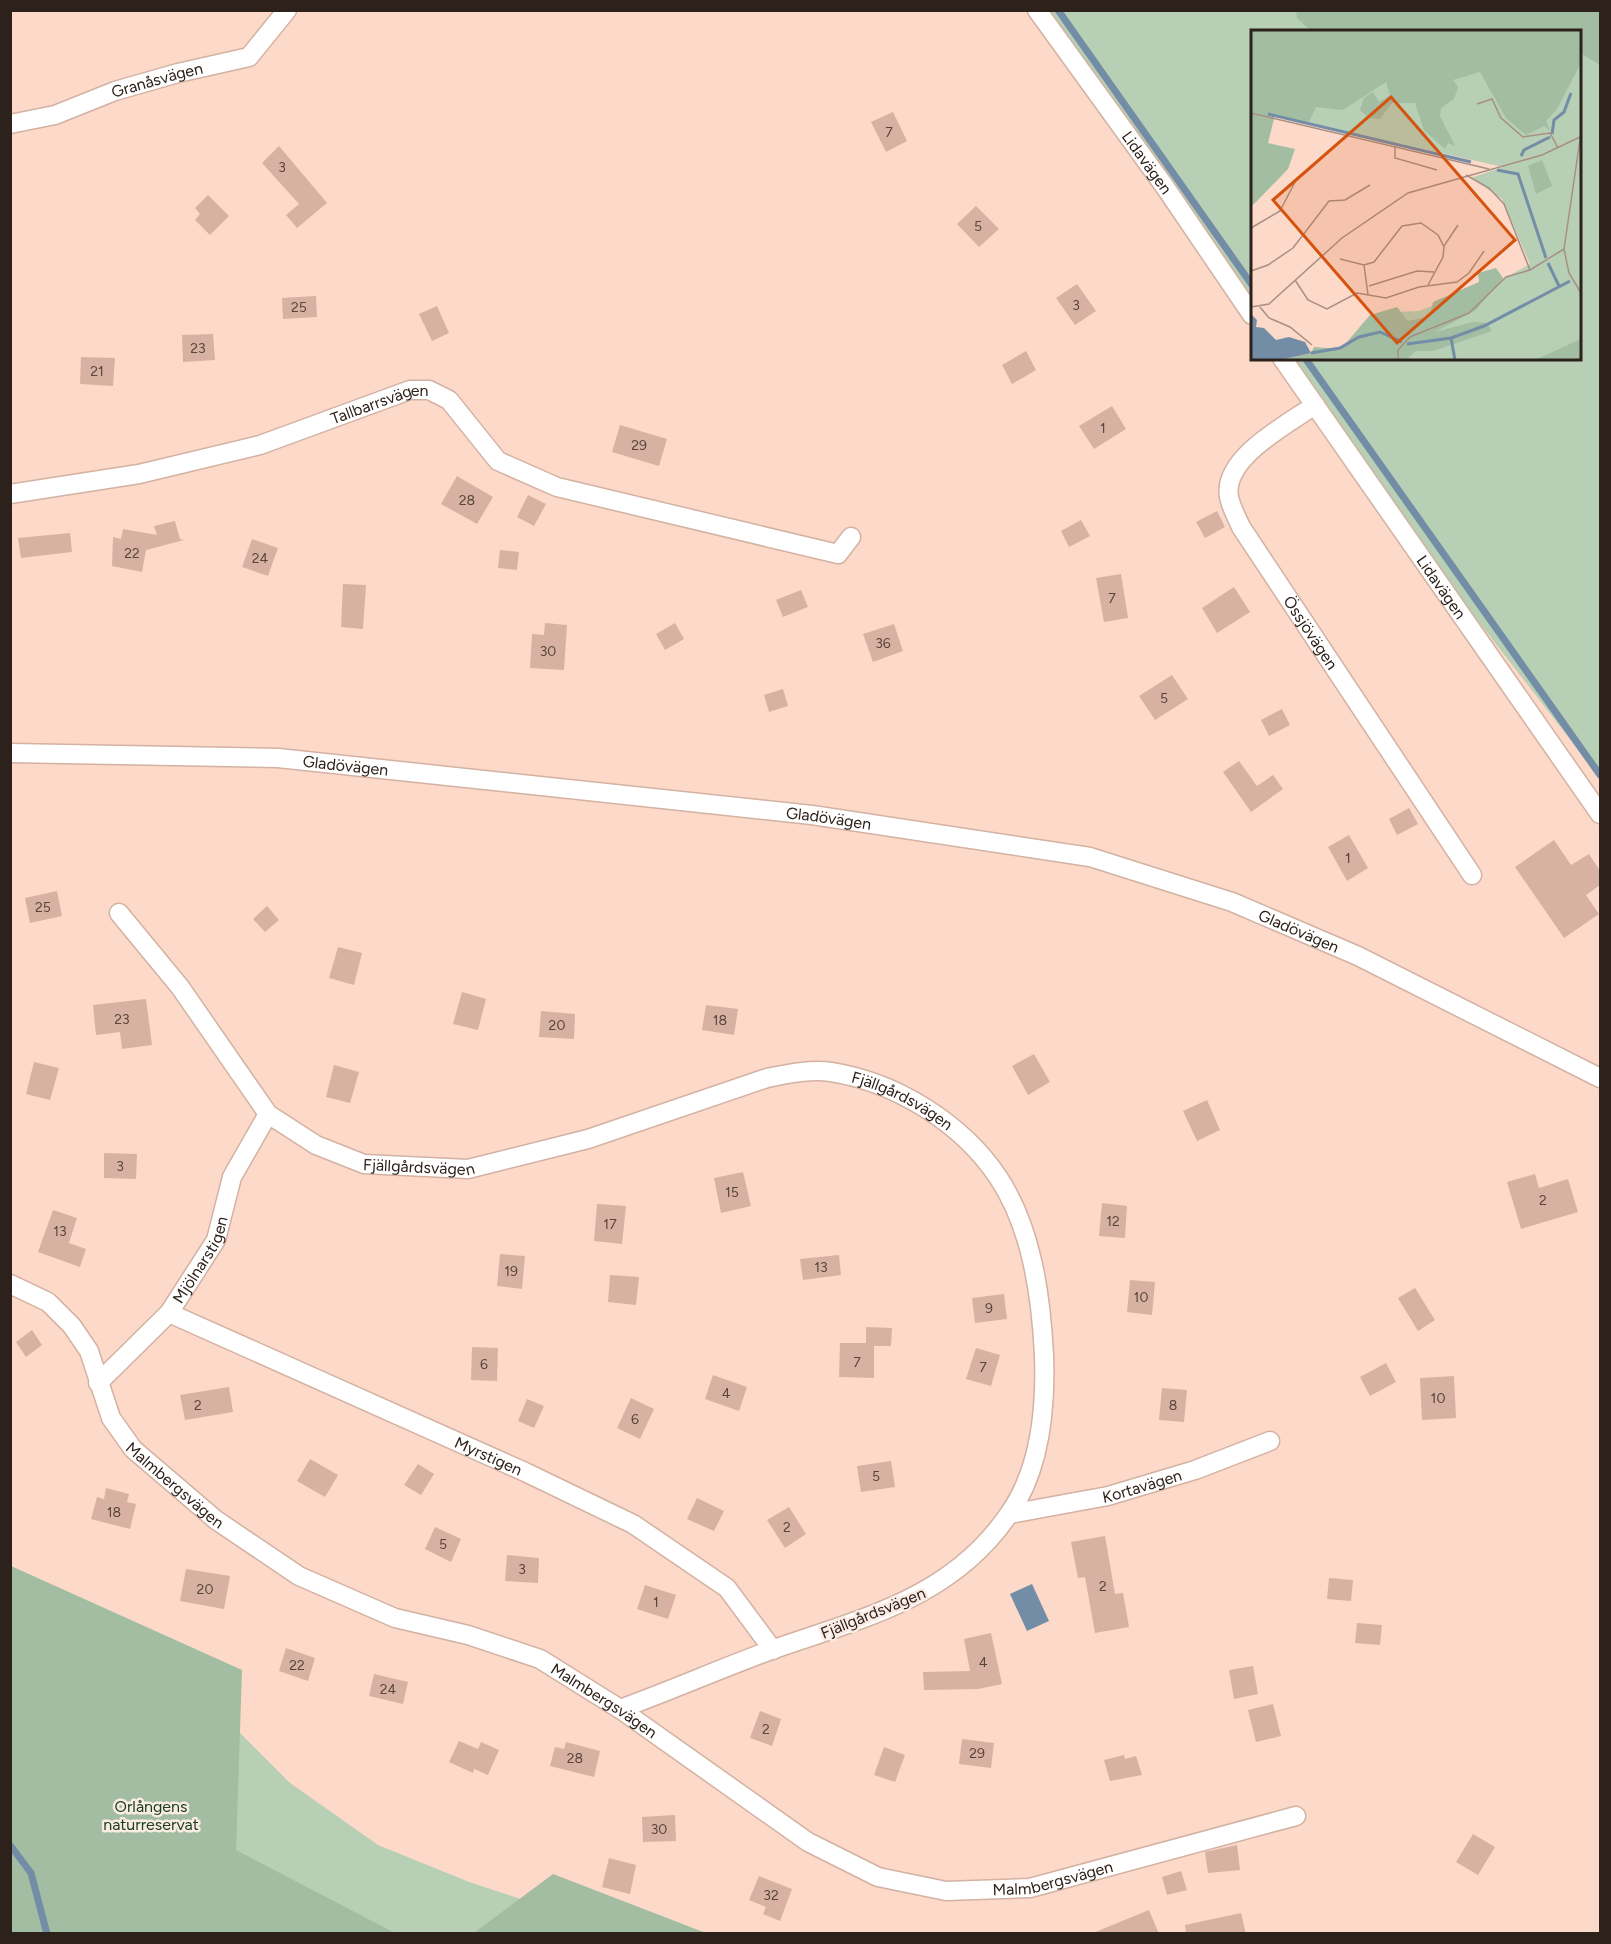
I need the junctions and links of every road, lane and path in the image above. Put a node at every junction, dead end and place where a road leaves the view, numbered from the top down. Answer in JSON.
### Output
{"nodes":[{"id":1,"x":287,"y":10,"type":"edge"},
{"id":2,"x":1037,"y":10,"type":"edge"},
{"id":3,"x":10,"y":124,"type":"edge"},
{"id":4,"x":1251,"y":314,"type":"edge"},
{"id":5,"x":1283,"y":360,"type":"edge"},
{"id":6,"x":1315,"y":405,"type":"junction"},
{"id":7,"x":10,"y":494,"type":"edge"},
{"id":8,"x":851,"y":537,"type":"dead end"},
{"id":9,"x":10,"y":753,"type":"edge"},
{"id":10,"x":1600,"y":814,"type":"edge"},
{"id":11,"x":1472,"y":875,"type":"dead end"},
{"id":12,"x":119,"y":913,"type":"dead end"},
{"id":13,"x":1600,"y":1078,"type":"edge"},
{"id":14,"x":267,"y":1114,"type":"junction"},
{"id":15,"x":10,"y":1284,"type":"edge"},
{"id":16,"x":169,"y":1313,"type":"junction"},
{"id":17,"x":98,"y":1383,"type":"junction"},
{"id":18,"x":1269,"y":1441,"type":"dead end"},
{"id":19,"x":1010,"y":1514,"type":"junction"},
{"id":20,"x":773,"y":1650,"type":"junction"},
{"id":21,"x":620,"y":1709,"type":"junction"},
{"id":22,"x":1296,"y":1816,"type":"dead end"}],
"edges":[{"from":1,"to":3,"type":"street","name":"Granåsvägen"},
{"from":2,"to":4,"type":"street","name":"Lidavägen"},
{"from":5,"to":6,"type":"street","name":"Lidavägen"},
{"from":6,"to":10,"type":"street","name":"Lidavägen"},
{"from":6,"to":11,"type":"street","name":"Össjövägen"},
{"from":7,"to":8,"type":"street","name":"Tallbarrsvägen"},
{"from":9,"to":13,"type":"street","name":"Gladövägen"},
{"from":12,"to":14,"type":"street","name":"Fjällgårdsvägen"},
{"from":14,"to":16,"type":"street","name":"Mjölnarstigen"},
{"from":14,"to":19,"type":"street","name":"Fjällgårdsvägen"},
{"from":15,"to":17,"type":"street","name":"Malmbergsvägen"},
{"from":16,"to":17,"type":"street","name":"Mjölnarstigen"},
{"from":16,"to":20,"type":"street","name":"Myrstigen"},
{"from":17,"to":21,"type":"street","name":"Malmbergsvägen"},
{"from":18,"to":19,"type":"street","name":"Kortavägen"},
{"from":19,"to":20,"type":"street","name":"Fjällgårdsvägen"},
{"from":20,"to":21,"type":"street","name":"Fjällgårdsvägen"},
{"from":21,"to":22,"type":"street","name":"Malmbergsvägen"}]}
